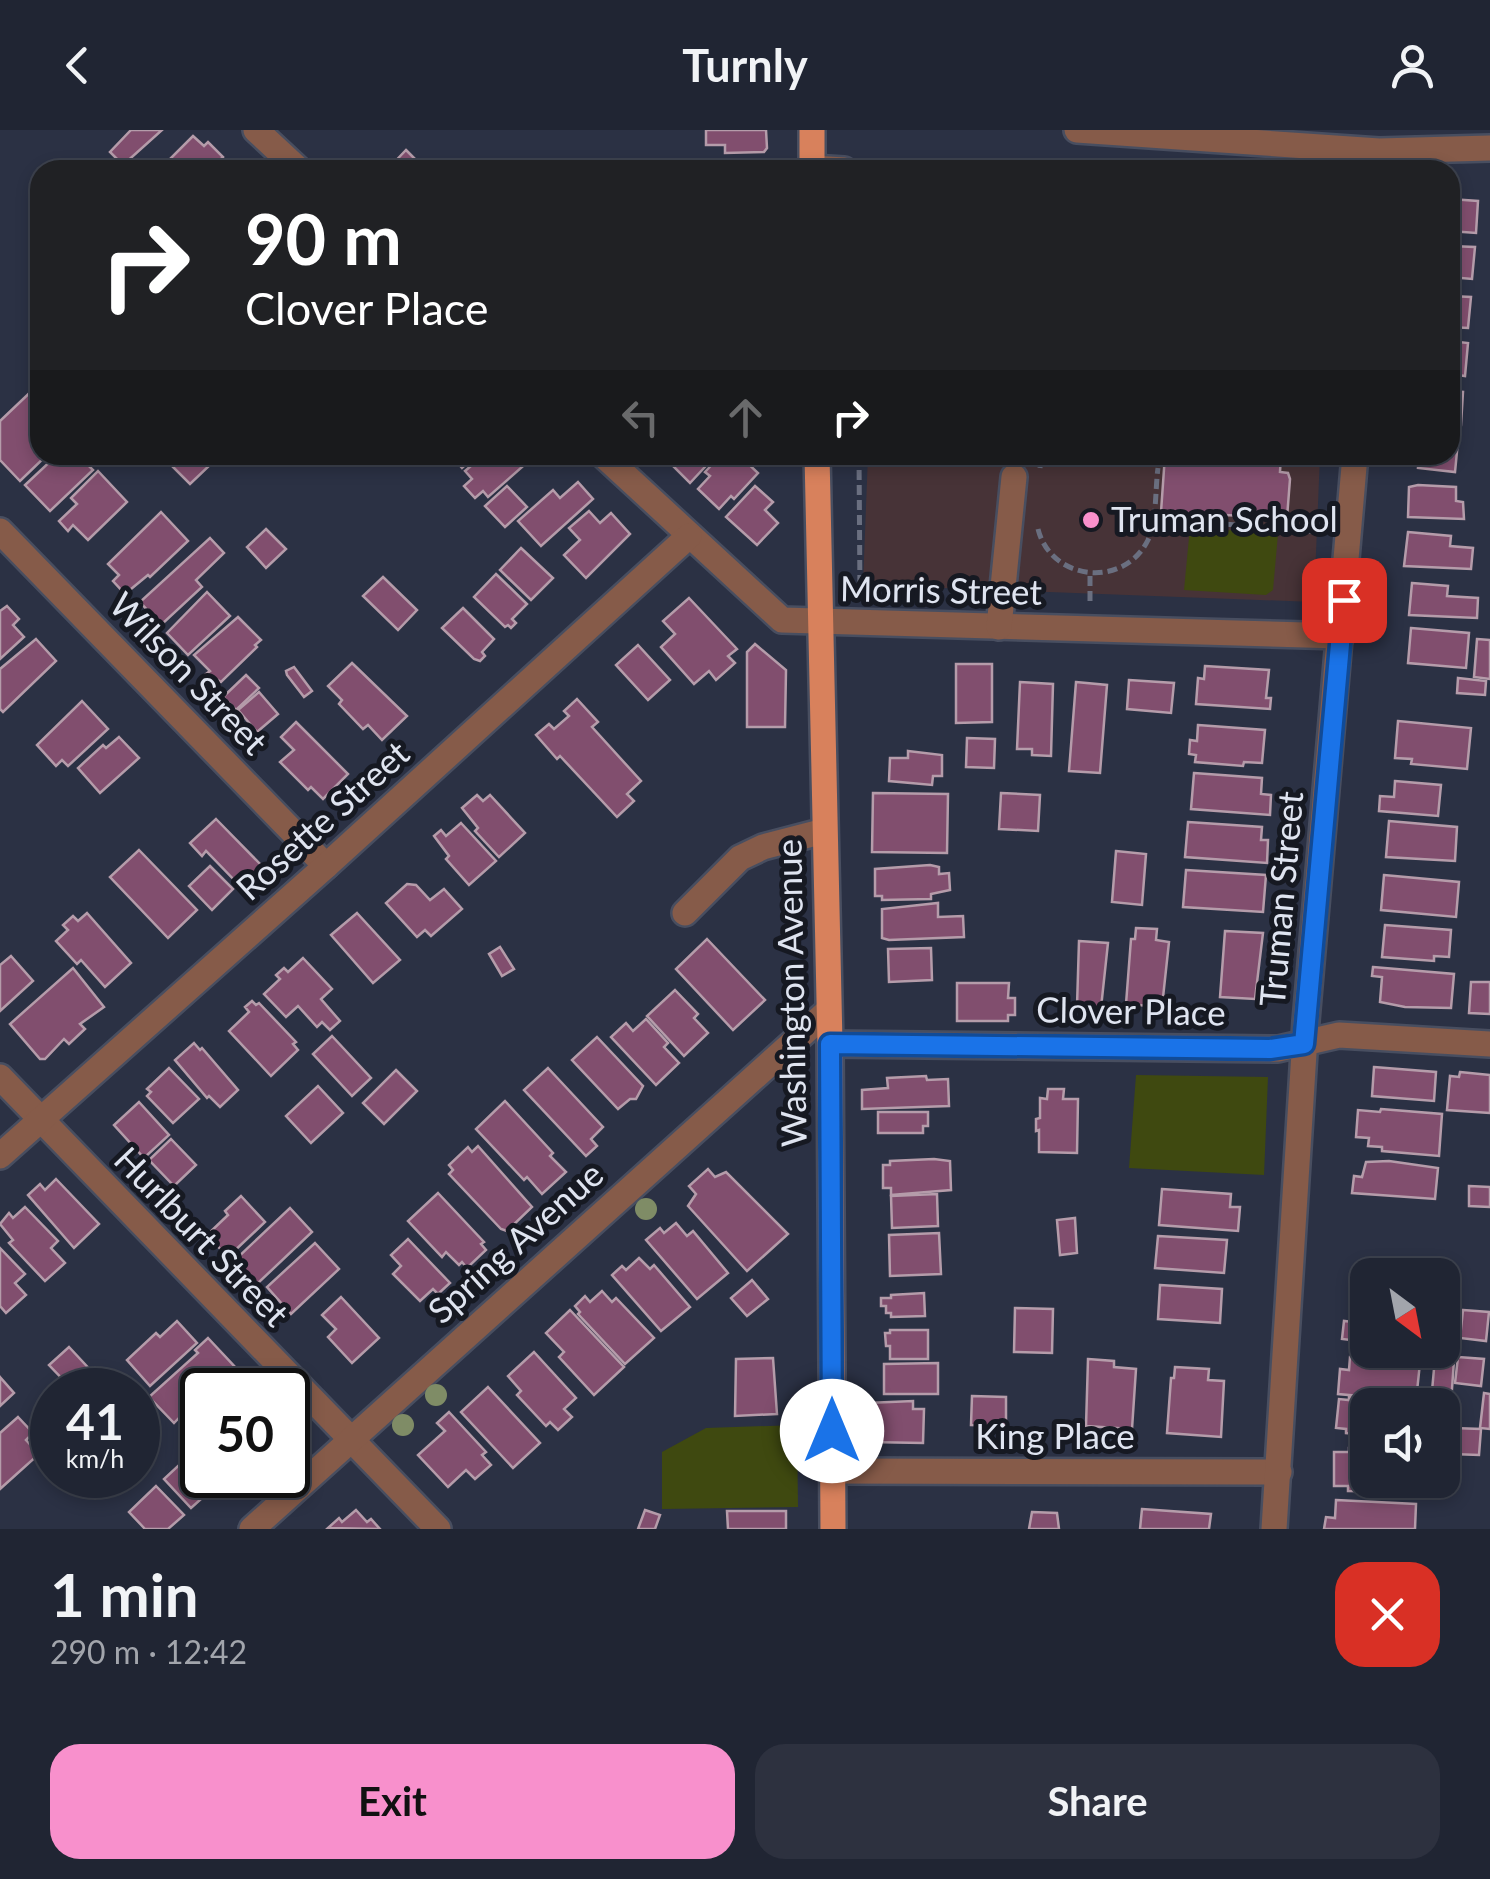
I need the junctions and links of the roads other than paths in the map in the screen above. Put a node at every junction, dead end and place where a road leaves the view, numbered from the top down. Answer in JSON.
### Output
{"nodes":[{"id":1,"x":256,"y":130,"type":"edge"},
{"id":2,"x":812,"y":130,"type":"edge"},
{"id":3,"x":1077,"y":130,"type":"edge"},
{"id":4,"x":1490,"y":148,"type":"edge"},
{"id":5,"x":1285,"y":157,"type":"edge"},
{"id":6,"x":288,"y":160,"type":"edge"},
{"id":7,"x":812,"y":160,"type":"edge"},
{"id":8,"x":1378,"y":160,"type":"edge"},
{"id":9,"x":614,"y":465,"type":"edge"},
{"id":10,"x":817,"y":465,"type":"edge"},
{"id":11,"x":1354,"y":465,"type":"edge"},
{"id":12,"x":1027,"y":478,"type":"road end"},
{"id":13,"x":0,"y":531,"type":"edge"},
{"id":14,"x":690,"y":536,"type":"junction"},
{"id":15,"x":819,"y":623,"type":"junction"},
{"id":16,"x":999,"y":628,"type":"junction"},
{"id":17,"x":1341,"y":636,"type":"junction"},
{"id":18,"x":824,"y":830,"type":"junction"},
{"id":19,"x":326,"y":866,"type":"junction"},
{"id":20,"x":685,"y":914,"type":"dead end"},
{"id":21,"x":828,"y":1010,"type":"junction"},
{"id":22,"x":830,"y":1044,"type":"junction"},
{"id":23,"x":1304,"y":1044,"type":"junction"},
{"id":24,"x":1490,"y":1044,"type":"edge"},
{"id":25,"x":0,"y":1077,"type":"edge"},
{"id":26,"x":40,"y":1120,"type":"junction"},
{"id":27,"x":0,"y":1156,"type":"edge"},
{"id":28,"x":348,"y":1440,"type":"junction"},
{"id":29,"x":832,"y":1470,"type":"junction"},
{"id":30,"x":1278,"y":1472,"type":"junction"},
{"id":31,"x":252,"y":1529,"type":"edge"},
{"id":32,"x":438,"y":1529,"type":"edge"},
{"id":33,"x":833,"y":1529,"type":"edge"},
{"id":34,"x":1274,"y":1529,"type":"edge"}],
"edges":[{"from":1,"to":6,"type":"street"},
{"from":2,"to":7,"type":"main road"},
{"from":3,"to":5,"type":"street"},
{"from":4,"to":8,"type":"street"},
{"from":5,"to":8,"type":"street"},
{"from":9,"to":14,"type":"street","name":"Morris Street"},
{"from":10,"to":15,"type":"main road","name":"Washington Avenue"},
{"from":11,"to":17,"type":"street","name":"Truman Street"},
{"from":12,"to":16,"type":"street"},
{"from":13,"to":19,"type":"street","name":"Wilson Street"},
{"from":14,"to":15,"type":"street","name":"Morris Street"},
{"from":14,"to":19,"type":"street","name":"Rosette Street"},
{"from":15,"to":16,"type":"street","name":"Morris Street"},
{"from":15,"to":18,"type":"main road","name":"Washington Avenue"},
{"from":16,"to":17,"type":"street","name":"Morris Street"},
{"from":17,"to":23,"type":"street","name":"Truman Street"},
{"from":18,"to":20,"type":"street"},
{"from":18,"to":21,"type":"main road","name":"Washington Avenue"},
{"from":19,"to":26,"type":"street","name":"Rosette Street"},
{"from":21,"to":22,"type":"main road","name":"Washington Avenue"},
{"from":21,"to":28,"type":"street","name":"Spring Avenue"},
{"from":22,"to":23,"type":"street","name":"Clover Place"},
{"from":22,"to":29,"type":"main road","name":"Washington Avenue"},
{"from":23,"to":24,"type":"street","name":"Clover Place"},
{"from":23,"to":30,"type":"street","name":"Truman Street"},
{"from":25,"to":26,"type":"street","name":"Hurlburt Street"},
{"from":26,"to":27,"type":"street","name":"Rosette Street"},
{"from":26,"to":28,"type":"street","name":"Hurlburt Street"},
{"from":28,"to":31,"type":"street","name":"Spring Avenue"},
{"from":28,"to":32,"type":"street","name":"Hurlburt Street"},
{"from":29,"to":30,"type":"street","name":"King Place"},
{"from":29,"to":33,"type":"main road","name":"Washington Avenue"},
{"from":30,"to":34,"type":"street","name":"Truman Street"}]}
